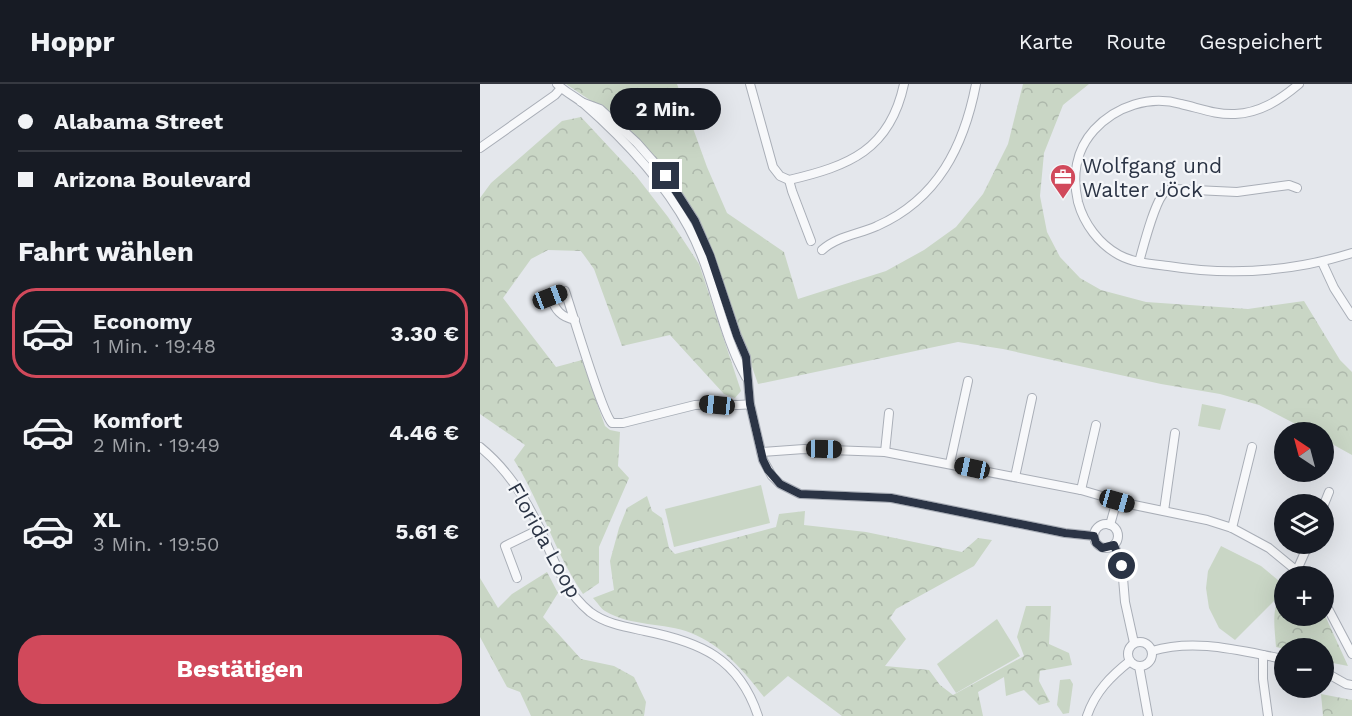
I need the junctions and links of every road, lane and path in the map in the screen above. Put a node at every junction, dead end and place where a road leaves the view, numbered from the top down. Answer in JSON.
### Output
{"nodes":[{"id":1,"x":750,"y":84,"type":"edge"},
{"id":2,"x":904,"y":84,"type":"edge"},
{"id":3,"x":976,"y":84,"type":"edge"},
{"id":4,"x":1299,"y":84,"type":"edge"},
{"id":5,"x":559,"y":86,"type":"edge"},
{"id":6,"x":581,"y":102,"type":"junction"},
{"id":7,"x":480,"y":148,"type":"edge"},
{"id":8,"x":789,"y":180,"type":"junction"},
{"id":9,"x":1297,"y":188,"type":"dead end"},
{"id":10,"x":682,"y":200,"type":"junction"},
{"id":11,"x":672,"y":201,"type":"junction"},
{"id":12,"x":811,"y":241,"type":"dead end"},
{"id":13,"x":822,"y":250,"type":"dead end"},
{"id":14,"x":1352,"y":253,"type":"edge"},
{"id":15,"x":1139,"y":262,"type":"junction"},
{"id":16,"x":1322,"y":262,"type":"junction"},
{"id":17,"x":1352,"y":316,"type":"edge"},
{"id":18,"x":575,"y":320,"type":"dead end"},
{"id":19,"x":748,"y":381,"type":"junction"},
{"id":20,"x":968,"y":381,"type":"dead end"},
{"id":21,"x":1032,"y":398,"type":"dead end"},
{"id":22,"x":750,"y":404,"type":"junction"},
{"id":23,"x":889,"y":413,"type":"dead end"},
{"id":24,"x":1096,"y":425,"type":"dead end"},
{"id":25,"x":1175,"y":433,"type":"dead end"},
{"id":26,"x":1252,"y":447,"type":"dead end"},
{"id":27,"x":482,"y":451,"type":"edge"},
{"id":28,"x":761,"y":452,"type":"junction"},
{"id":29,"x":885,"y":452,"type":"junction"},
{"id":30,"x":950,"y":463,"type":"junction"},
{"id":31,"x":1015,"y":477,"type":"junction"},
{"id":32,"x":1081,"y":490,"type":"junction"},
{"id":33,"x":1117,"y":501,"type":"junction"},
{"id":34,"x":1164,"y":511,"type":"junction"},
{"id":35,"x":1110,"y":525,"type":"junction"},
{"id":36,"x":1232,"y":528,"type":"junction"},
{"id":37,"x":540,"y":529,"type":"junction"},
{"id":38,"x":1094,"y":536,"type":"junction"},
{"id":39,"x":1114,"y":545,"type":"junction"},
{"id":40,"x":1291,"y":566,"type":"edge"},
{"id":41,"x":517,"y":578,"type":"dead end"},
{"id":42,"x":1334,"y":617,"type":"edge"},
{"id":43,"x":1134,"y":643,"type":"junction"},
{"id":44,"x":1350,"y":644,"type":"edge"},
{"id":45,"x":1152,"y":651,"type":"junction"},
{"id":46,"x":1352,"y":654,"type":"edge"},
{"id":47,"x":1263,"y":655,"type":"junction"},
{"id":48,"x":1274,"y":657,"type":"edge"},
{"id":49,"x":1130,"y":661,"type":"junction"},
{"id":50,"x":1139,"y":666,"type":"junction"},
{"id":51,"x":1334,"y":677,"type":"edge"},
{"id":52,"x":1352,"y":685,"type":"edge"},
{"id":53,"x":758,"y":716,"type":"edge"},
{"id":54,"x":1087,"y":716,"type":"edge"},
{"id":55,"x":1148,"y":716,"type":"edge"},
{"id":56,"x":1268,"y":716,"type":"edge"}],
"edges":[{"from":1,"to":8,"type":"street"},
{"from":2,"to":8,"type":"street"},
{"from":3,"to":13,"type":"street"},
{"from":4,"to":15,"type":"street"},
{"from":5,"to":6,"type":"street"},
{"from":5,"to":7,"type":"street"},
{"from":6,"to":10,"type":"street"},
{"from":6,"to":11,"type":"street"},
{"from":8,"to":12,"type":"street"},
{"from":9,"to":15,"type":"street"},
{"from":10,"to":11,"type":"street"},
{"from":10,"to":19,"type":"street"},
{"from":11,"to":19,"type":"street"},
{"from":14,"to":16,"type":"street"},
{"from":15,"to":16,"type":"street"},
{"from":16,"to":17,"type":"street"},
{"from":18,"to":22,"type":"street"},
{"from":19,"to":22,"type":"street"},
{"from":20,"to":30,"type":"street"},
{"from":21,"to":31,"type":"street"},
{"from":22,"to":28,"type":"street"},
{"from":23,"to":29,"type":"street"},
{"from":24,"to":32,"type":"street"},
{"from":25,"to":34,"type":"street"},
{"from":26,"to":36,"type":"street"},
{"from":27,"to":37,"type":"street","name":"Florida Loop"},
{"from":28,"to":29,"type":"street"},
{"from":28,"to":38,"type":"street"},
{"from":29,"to":30,"type":"street"},
{"from":30,"to":31,"type":"street"},
{"from":31,"to":32,"type":"street"},
{"from":32,"to":33,"type":"street"},
{"from":33,"to":34,"type":"street"},
{"from":33,"to":35,"type":"street"},
{"from":34,"to":36,"type":"street"},
{"from":35,"to":38,"type":"street"},
{"from":35,"to":39,"type":"street"},
{"from":36,"to":40,"type":"street"},
{"from":37,"to":41,"type":"street"},
{"from":37,"to":53,"type":"street","name":"Florida Loop"},
{"from":38,"to":39,"type":"street"},
{"from":39,"to":43,"type":"street"},
{"from":42,"to":44,"type":"street"},
{"from":43,"to":45,"type":"street"},
{"from":43,"to":49,"type":"street"},
{"from":44,"to":46,"type":"street"},
{"from":45,"to":47,"type":"street"},
{"from":45,"to":50,"type":"street"},
{"from":47,"to":48,"type":"street"},
{"from":47,"to":56,"type":"street"},
{"from":49,"to":50,"type":"street"},
{"from":49,"to":54,"type":"street"},
{"from":50,"to":55,"type":"street"},
{"from":51,"to":52,"type":"street"}]}
